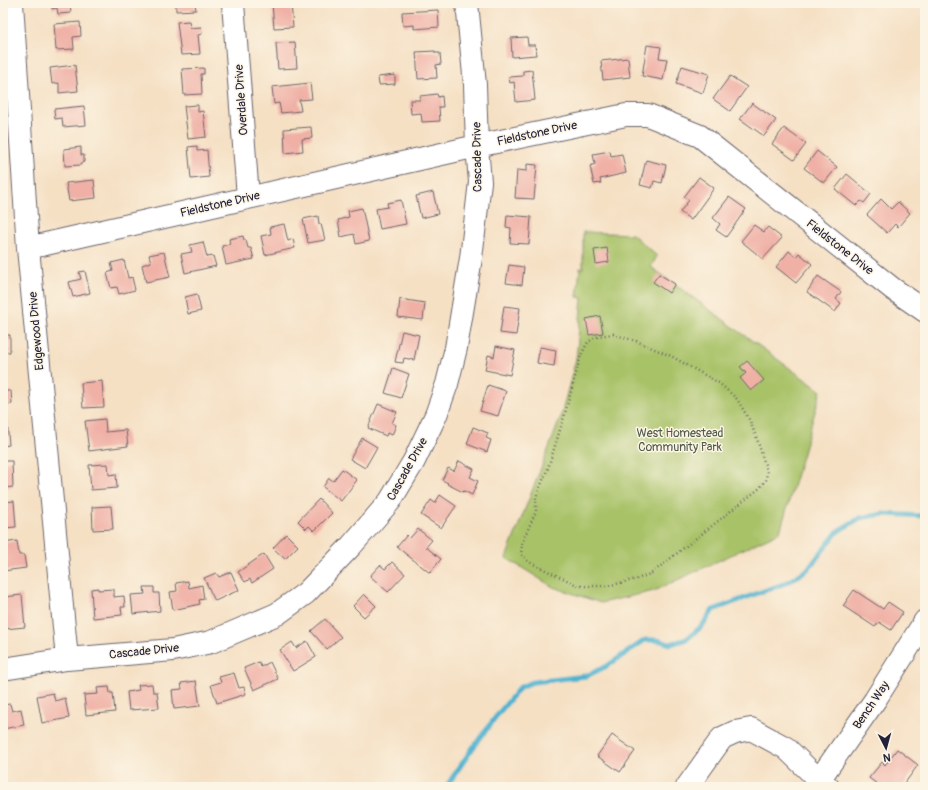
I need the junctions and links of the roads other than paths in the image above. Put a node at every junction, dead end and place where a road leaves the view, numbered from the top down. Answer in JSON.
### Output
{"nodes":[{"id":1,"x":12,"y":3,"type":"edge"},
{"id":2,"x":233,"y":3,"type":"edge"},
{"id":3,"x":467,"y":3,"type":"edge"},
{"id":4,"x":477,"y":146,"type":"junction"},
{"id":5,"x":248,"y":197,"type":"junction"},
{"id":6,"x":28,"y":248,"type":"junction"},
{"id":7,"x":925,"y":311,"type":"edge"},
{"id":8,"x":925,"y":621,"type":"edge"},
{"id":9,"x":66,"y":659,"type":"junction"},
{"id":10,"x":3,"y":669,"type":"edge"},
{"id":11,"x":820,"y":785,"type":"edge"},
{"id":12,"x":687,"y":787,"type":"edge"}],
"edges":[{"from":1,"to":6,"type":"street","name":"Edgewood Drive"},
{"from":2,"to":5,"type":"street","name":"Overdale Drive"},
{"from":3,"to":4,"type":"street","name":"Cascade Drive"},
{"from":4,"to":5,"type":"street","name":"Fieldstone Drive"},
{"from":4,"to":7,"type":"street","name":"Fieldstone Drive"},
{"from":4,"to":9,"type":"street","name":"Cascade Drive"},
{"from":5,"to":6,"type":"street","name":"Fieldstone Drive"},
{"from":6,"to":9,"type":"street","name":"Edgewood Drive"},
{"from":8,"to":11,"type":"street","name":"Bench Way"},
{"from":9,"to":10,"type":"street","name":"Cascade Drive"},
{"from":11,"to":12,"type":"street"}]}
